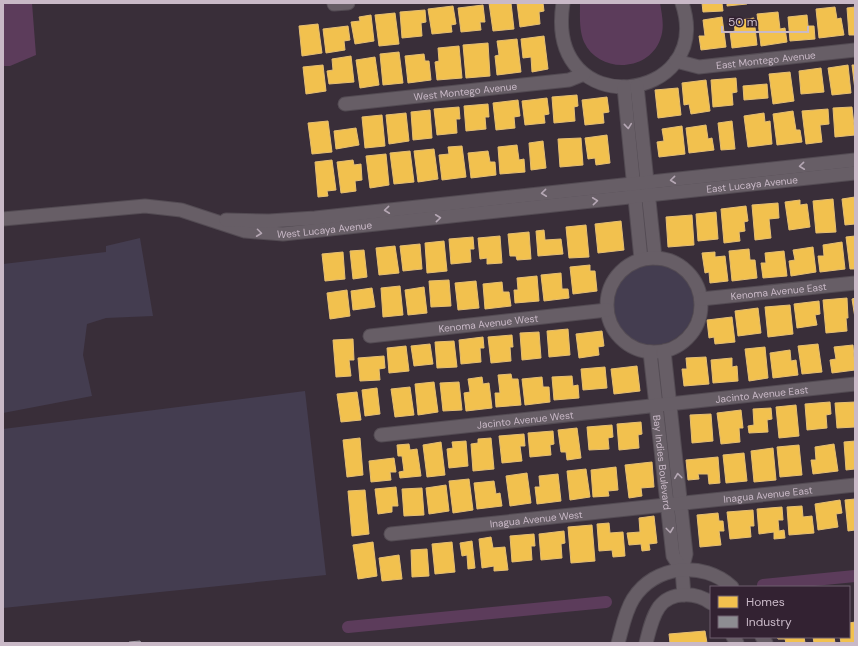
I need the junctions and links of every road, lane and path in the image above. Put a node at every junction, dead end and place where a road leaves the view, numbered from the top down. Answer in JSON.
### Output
{"nodes":[{"id":1,"x":348,"y":3,"type":"edge"},
{"id":2,"x":563,"y":3,"type":"edge"},
{"id":3,"x":682,"y":3,"type":"edge"},
{"id":4,"x":334,"y":4,"type":"dead end"},
{"id":5,"x":855,"y":50,"type":"edge"},
{"id":6,"x":676,"y":61,"type":"junction"},
{"id":7,"x":584,"y":74,"type":"junction"},
{"id":8,"x":630,"y":87,"type":"junction"},
{"id":9,"x":345,"y":104,"type":"dead end"},
{"id":10,"x":855,"y":160,"type":"edge"},
{"id":11,"x":824,"y":170,"type":"junction"},
{"id":12,"x":855,"y":173,"type":"edge"},
{"id":13,"x":641,"y":190,"type":"junction"},
{"id":14,"x":415,"y":214,"type":"junction"},
{"id":15,"x":3,"y":219,"type":"edge"},
{"id":16,"x":208,"y":219,"type":"junction"},
{"id":17,"x":300,"y":219,"type":"junction"},
{"id":18,"x":301,"y":232,"type":"junction"},
{"id":19,"x":654,"y":258,"type":"junction"},
{"id":20,"x":641,"y":259,"type":"junction"},
{"id":21,"x":855,"y":283,"type":"edge"},
{"id":22,"x":701,"y":299,"type":"junction"},
{"id":23,"x":607,"y":310,"type":"junction"},
{"id":24,"x":370,"y":336,"type":"dead end"},
{"id":25,"x":664,"y":351,"type":"junction"},
{"id":26,"x":650,"y":352,"type":"junction"},
{"id":27,"x":855,"y":384,"type":"edge"},
{"id":28,"x":663,"y":405,"type":"junction"},
{"id":29,"x":380,"y":435,"type":"dead end"},
{"id":30,"x":855,"y":485,"type":"edge"},
{"id":31,"x":681,"y":503,"type":"junction"},
{"id":32,"x":667,"y":504,"type":"junction"},
{"id":33,"x":391,"y":534,"type":"dead end"},
{"id":34,"x":682,"y":570,"type":"junction"},
{"id":35,"x":731,"y":586,"type":"edge"},
{"id":36,"x":684,"y":595,"type":"junction"},
{"id":37,"x":710,"y":602,"type":"edge"},
{"id":38,"x":618,"y":643,"type":"edge"},
{"id":39,"x":646,"y":643,"type":"edge"}],
"edges":[{"from":1,"to":4,"type":"street"},
{"from":2,"to":7,"type":"street"},
{"from":3,"to":6,"type":"street"},
{"from":5,"to":6,"type":"street","name":"East Montego Avenue"},
{"from":6,"to":8,"type":"street"},
{"from":7,"to":8,"type":"street"},
{"from":7,"to":9,"type":"street","name":"West Montego Avenue"},
{"from":8,"to":13,"type":"street"},
{"from":10,"to":11,"type":"street"},
{"from":11,"to":12,"type":"street","name":"East Lucaya Avenue"},
{"from":11,"to":13,"type":"street","name":"East Lucaya Avenue"},
{"from":13,"to":14,"type":"street","name":"East Lucaya Avenue"},
{"from":13,"to":19,"type":"street"},
{"from":13,"to":20,"type":"street"},
{"from":14,"to":17,"type":"street","one_way":true},
{"from":14,"to":18,"type":"street","name":"West Lucaya Avenue"},
{"from":15,"to":16,"type":"street","name":"West Lucaya Avenue"},
{"from":16,"to":17,"type":"street"},
{"from":16,"to":18,"type":"street","name":"West Lucaya Avenue","one_way":true},
{"from":17,"to":18,"type":"street"},
{"from":19,"to":20,"type":"street"},
{"from":19,"to":22,"type":"street"},
{"from":20,"to":23,"type":"street"},
{"from":21,"to":22,"type":"street","name":"Kenoma Avenue East"},
{"from":22,"to":25,"type":"street"},
{"from":23,"to":24,"type":"street","name":"Kenoma Avenue West"},
{"from":23,"to":26,"type":"street"},
{"from":25,"to":26,"type":"street"},
{"from":25,"to":28,"type":"street","name":"Bay Indies Boulevard"},
{"from":26,"to":28,"type":"street","name":"Bay Indies Boulevard"},
{"from":27,"to":28,"type":"street","name":"Jacinto Avenue East"},
{"from":28,"to":29,"type":"street","name":"Jacinto Avenue West"},
{"from":31,"to":28,"type":"street","name":"Bay Indies Boulevard","one_way":true},
{"from":28,"to":32,"type":"street","name":"Bay Indies Boulevard"},
{"from":30,"to":31,"type":"street","name":"Inagua Avenue East"},
{"from":31,"to":32,"type":"street","name":"Inagua Avenue West"},
{"from":31,"to":34,"type":"street","name":"Bay Indies Boulevard"},
{"from":32,"to":33,"type":"street","name":"Inagua Avenue West"},
{"from":32,"to":34,"type":"street","name":"Bay Indies Boulevard","one_way":true},
{"from":34,"to":35,"type":"street"},
{"from":34,"to":36,"type":"street","name":"Bay Indies Boulevard"},
{"from":34,"to":38,"type":"street"},
{"from":36,"to":37,"type":"street"},
{"from":36,"to":39,"type":"street"}]}
